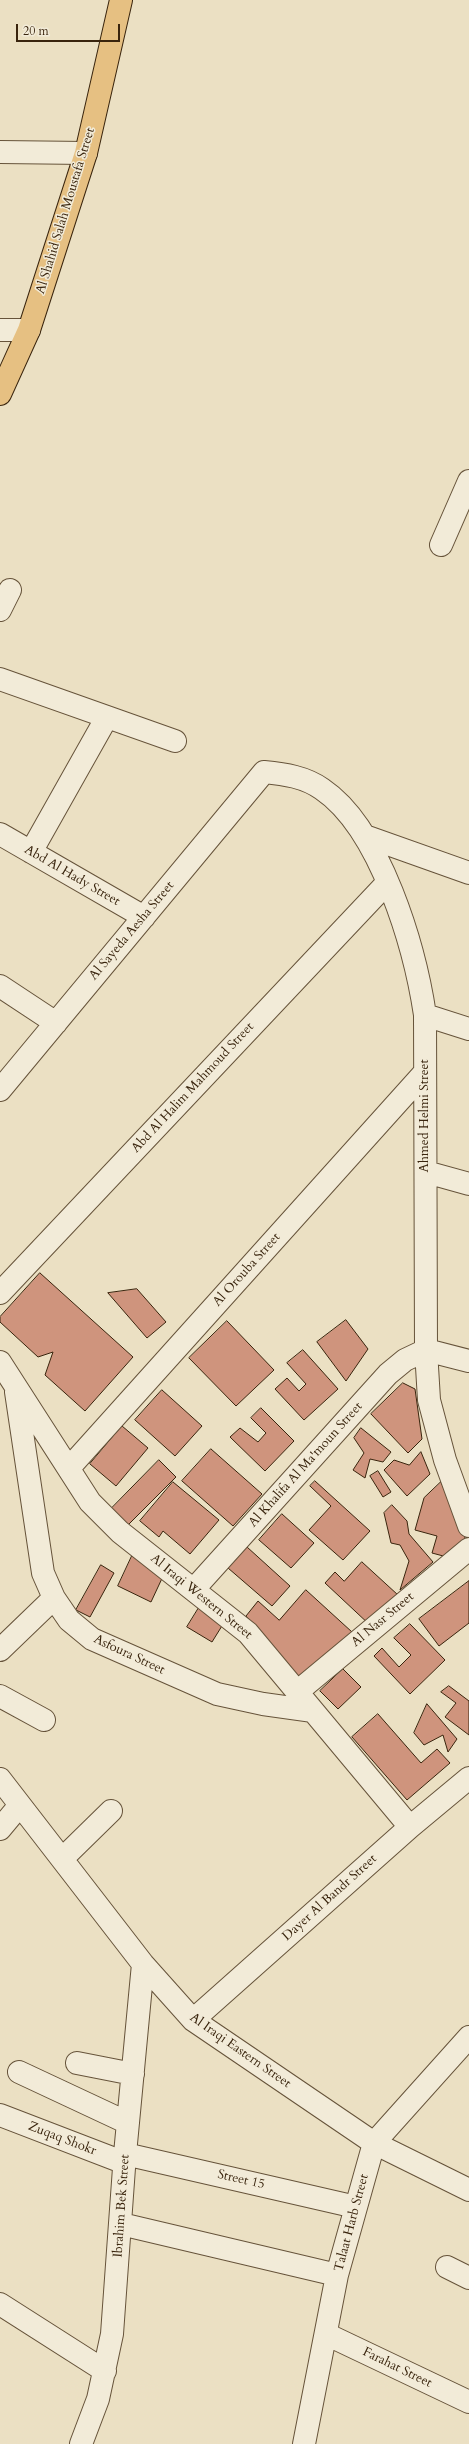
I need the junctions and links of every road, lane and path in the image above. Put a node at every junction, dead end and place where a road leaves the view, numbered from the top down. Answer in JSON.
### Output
{"nodes":[{"id":1,"x":121,"y":0,"type":"edge"},
{"id":2,"x":0,"y":152,"type":"edge"},
{"id":3,"x":86,"y":153,"type":"junction"},
{"id":4,"x":0,"y":330,"type":"edge"},
{"id":5,"x":29,"y":330,"type":"junction"},
{"id":6,"x":0,"y":394,"type":"edge"},
{"id":7,"x":469,"y":481,"type":"edge"},
{"id":8,"x":441,"y":545,"type":"dead end"},
{"id":9,"x":10,"y":590,"type":"dead end"},
{"id":10,"x":0,"y":610,"type":"edge"},
{"id":11,"x":0,"y":679,"type":"edge"},
{"id":12,"x":107,"y":717,"type":"junction"},
{"id":13,"x":174,"y":741,"type":"dead end"},
{"id":14,"x":264,"y":772,"type":"joint"},
{"id":15,"x":0,"y":834,"type":"edge"},
{"id":16,"x":365,"y":836,"type":"junction"},
{"id":17,"x":31,"y":852,"type":"junction"},
{"id":18,"x":469,"y":874,"type":"edge"},
{"id":19,"x":387,"y":883,"type":"junction"},
{"id":20,"x":144,"y":917,"type":"junction"},
{"id":21,"x":0,"y":986,"type":"edge"},
{"id":22,"x":425,"y":1016,"type":"junction"},
{"id":23,"x":56,"y":1023,"type":"junction"},
{"id":24,"x":469,"y":1029,"type":"edge"},
{"id":25,"x":425,"y":1072,"type":"junction"},
{"id":26,"x":0,"y":1090,"type":"edge"},
{"id":27,"x":426,"y":1172,"type":"junction"},
{"id":28,"x":469,"y":1184,"type":"edge"},
{"id":29,"x":0,"y":1293,"type":"edge"},
{"id":30,"x":426,"y":1350,"type":"junction"},
{"id":31,"x":469,"y":1361,"type":"edge"},
{"id":32,"x":0,"y":1362,"type":"edge"},
{"id":33,"x":15,"y":1386,"type":"junction"},
{"id":34,"x":69,"y":1468,"type":"junction"},
{"id":35,"x":469,"y":1526,"type":"edge"},
{"id":36,"x":469,"y":1549,"type":"edge"},
{"id":37,"x":194,"y":1589,"type":"junction"},
{"id":38,"x":54,"y":1598,"type":"junction"},
{"id":39,"x":0,"y":1650,"type":"edge"},
{"id":40,"x":297,"y":1692,"type":"junction"},
{"id":41,"x":0,"y":1696,"type":"edge"},
{"id":42,"x":313,"y":1710,"type":"junction"},
{"id":43,"x":44,"y":1720,"type":"dead end"},
{"id":44,"x":469,"y":1778,"type":"edge"},
{"id":45,"x":0,"y":1779,"type":"edge"},
{"id":46,"x":20,"y":1804,"type":"junction"},
{"id":47,"x":111,"y":1811,"type":"dead end"},
{"id":48,"x":410,"y":1827,"type":"junction"},
{"id":49,"x":0,"y":1829,"type":"edge"},
{"id":50,"x":62,"y":1859,"type":"junction"},
{"id":51,"x":143,"y":1964,"type":"junction"},
{"id":52,"x":193,"y":2020,"type":"junction"},
{"id":53,"x":465,"y":2048,"type":"edge"},
{"id":54,"x":77,"y":2063,"type":"dead end"},
{"id":55,"x":19,"y":2072,"type":"dead end"},
{"id":56,"x":133,"y":2074,"type":"junction"},
{"id":57,"x":0,"y":2115,"type":"edge"},
{"id":58,"x":128,"y":2123,"type":"junction"},
{"id":59,"x":374,"y":2142,"type":"junction"},
{"id":60,"x":125,"y":2158,"type":"junction"},
{"id":61,"x":469,"y":2190,"type":"edge"},
{"id":62,"x":356,"y":2207,"type":"junction"},
{"id":63,"x":121,"y":2224,"type":"junction"},
{"id":64,"x":447,"y":2267,"type":"dead end"},
{"id":65,"x":337,"y":2275,"type":"junction"},
{"id":66,"x":469,"y":2278,"type":"edge"},
{"id":67,"x":0,"y":2304,"type":"edge"},
{"id":68,"x":326,"y":2334,"type":"junction"},
{"id":69,"x":105,"y":2371,"type":"junction"},
{"id":70,"x":469,"y":2402,"type":"edge"},
{"id":71,"x":310,"y":2441,"type":"edge"},
{"id":72,"x":81,"y":2444,"type":"edge"}],
"edges":[{"from":1,"to":3,"type":"main road","name":"Al Shahid Salah Moustafa Street"},
{"from":2,"to":3,"type":"street"},
{"from":3,"to":5,"type":"main road","name":"Al Shahid Salah Moustafa Street"},
{"from":4,"to":5,"type":"street"},
{"from":5,"to":6,"type":"main road","name":"Al Shahid Salah Moustafa Street"},
{"from":7,"to":8,"type":"street"},
{"from":9,"to":10,"type":"street"},
{"from":11,"to":12,"type":"street"},
{"from":12,"to":13,"type":"street"},
{"from":12,"to":17,"type":"street"},
{"from":14,"to":16,"type":"street","name":"Ahmed Helmi Street"},
{"from":14,"to":20,"type":"street","name":"Al Sayeda Aesha Street"},
{"from":15,"to":17,"type":"street","name":"Abd Al Hady Street"},
{"from":16,"to":18,"type":"street"},
{"from":16,"to":19,"type":"street","name":"Ahmed Helmi Street"},
{"from":17,"to":20,"type":"street","name":"Abd Al Hady Street"},
{"from":19,"to":22,"type":"street","name":"Ahmed Helmi Street"},
{"from":19,"to":29,"type":"street","name":"Abd Al Halim Mahmoud Street"},
{"from":20,"to":23,"type":"street","name":"Al Sayeda Aesha Street"},
{"from":21,"to":23,"type":"street"},
{"from":22,"to":24,"type":"street"},
{"from":22,"to":25,"type":"street","name":"Ahmed Helmi Street"},
{"from":23,"to":26,"type":"street","name":"Al Sayeda Aesha Street"},
{"from":25,"to":27,"type":"street","name":"Ahmed Helmi Street"},
{"from":25,"to":34,"type":"street","name":"Al Orouba Street"},
{"from":27,"to":28,"type":"street"},
{"from":27,"to":30,"type":"street","name":"Ahmed Helmi Street"},
{"from":30,"to":31,"type":"street"},
{"from":30,"to":35,"type":"street","name":"Ahmed Helmi Street"},
{"from":30,"to":37,"type":"street","name":"Al Khalifa Al Ma'moun Street"},
{"from":32,"to":33,"type":"street","name":"Al Iraqi Western Street"},
{"from":33,"to":34,"type":"street","name":"Al Iraqi Western Street"},
{"from":33,"to":38,"type":"street","name":"Asfoura Street"},
{"from":34,"to":37,"type":"street","name":"Al Iraqi Western Street"},
{"from":36,"to":40,"type":"street","name":"Al Nasr Street"},
{"from":37,"to":40,"type":"street","name":"Al Iraqi Western Street"},
{"from":38,"to":39,"type":"street"},
{"from":38,"to":42,"type":"street","name":"Asfoura Street"},
{"from":40,"to":42,"type":"street","name":"Al Iraqi Western Street"},
{"from":41,"to":43,"type":"street"},
{"from":42,"to":48,"type":"street","name":"Al Iraqi Western Street"},
{"from":44,"to":48,"type":"street","name":"Dayer Al Bandr Street"},
{"from":45,"to":46,"type":"street","name":"Al Iraqi Eastern Street"},
{"from":46,"to":49,"type":"street"},
{"from":46,"to":50,"type":"street","name":"Al Iraqi Eastern Street"},
{"from":47,"to":50,"type":"street"},
{"from":48,"to":52,"type":"street","name":"Dayer Al Bandr Street"},
{"from":50,"to":51,"type":"street","name":"Al Iraqi Eastern Street"},
{"from":51,"to":52,"type":"street","name":"Al Iraqi Eastern Street"},
{"from":51,"to":56,"type":"street","name":"Ibrahim Bek Street"},
{"from":52,"to":59,"type":"street","name":"Al Iraqi Eastern Street"},
{"from":53,"to":59,"type":"street","name":"Talaat Harb Street"},
{"from":54,"to":56,"type":"street"},
{"from":55,"to":58,"type":"street"},
{"from":56,"to":58,"type":"street","name":"Ibrahim Bek Street"},
{"from":57,"to":60,"type":"street","name":"Zuqaq Shokr"},
{"from":58,"to":60,"type":"street","name":"Ibrahim Bek Street"},
{"from":59,"to":61,"type":"street","name":"Al Iraqi Eastern Street"},
{"from":59,"to":62,"type":"street","name":"Talaat Harb Street"},
{"from":60,"to":62,"type":"street","name":"Street 15"},
{"from":60,"to":63,"type":"street","name":"Ibrahim Bek Street"},
{"from":62,"to":65,"type":"street","name":"Talaat Harb Street"},
{"from":63,"to":65,"type":"street"},
{"from":63,"to":69,"type":"street","name":"Ibrahim Bek Street"},
{"from":64,"to":66,"type":"street"},
{"from":65,"to":68,"type":"street","name":"Talaat Harb Street"},
{"from":67,"to":69,"type":"street"},
{"from":68,"to":70,"type":"street","name":"Farahat Street"},
{"from":68,"to":71,"type":"street","name":"Talaat Harb Street"},
{"from":69,"to":72,"type":"street","name":"Ibrahim Bek Street"}]}
